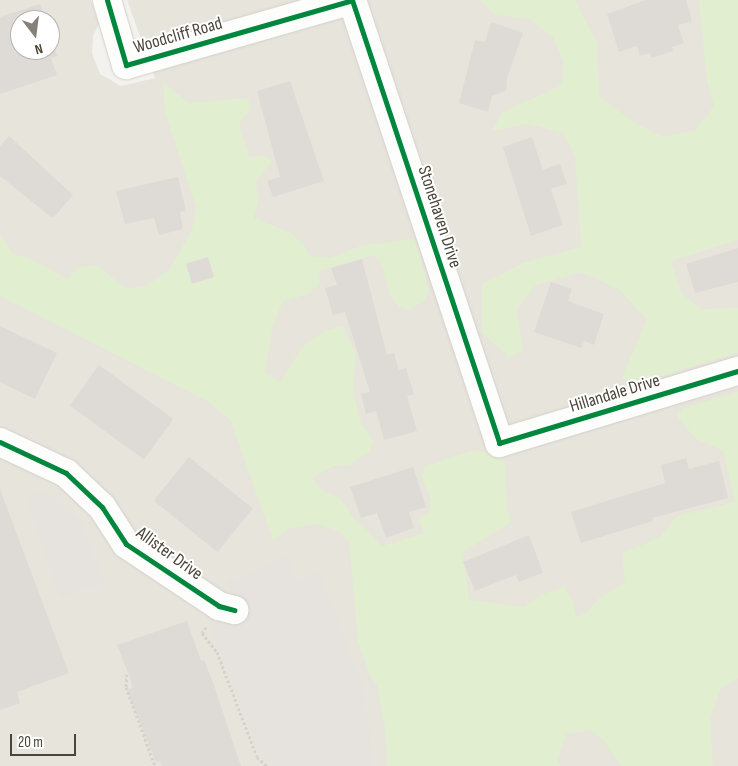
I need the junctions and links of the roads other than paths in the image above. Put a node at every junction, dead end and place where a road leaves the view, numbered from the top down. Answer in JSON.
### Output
{"nodes":[{"id":1,"x":107,"y":0,"type":"edge"},
{"id":2,"x":352,"y":0,"type":"edge"},
{"id":3,"x":738,"y":371,"type":"edge"},
{"id":4,"x":0,"y":442,"type":"edge"},
{"id":5,"x":499,"y":444,"type":"joint"},
{"id":6,"x":234,"y":610,"type":"dead end"}],
"edges":[{"from":1,"to":2,"type":"street","name":"Woodcliff Road"},
{"from":2,"to":5,"type":"street","name":"Stonehaven Drive"},
{"from":3,"to":5,"type":"street","name":"Hillandale Drive"},
{"from":4,"to":6,"type":"street","name":"Allister Drive"}]}
